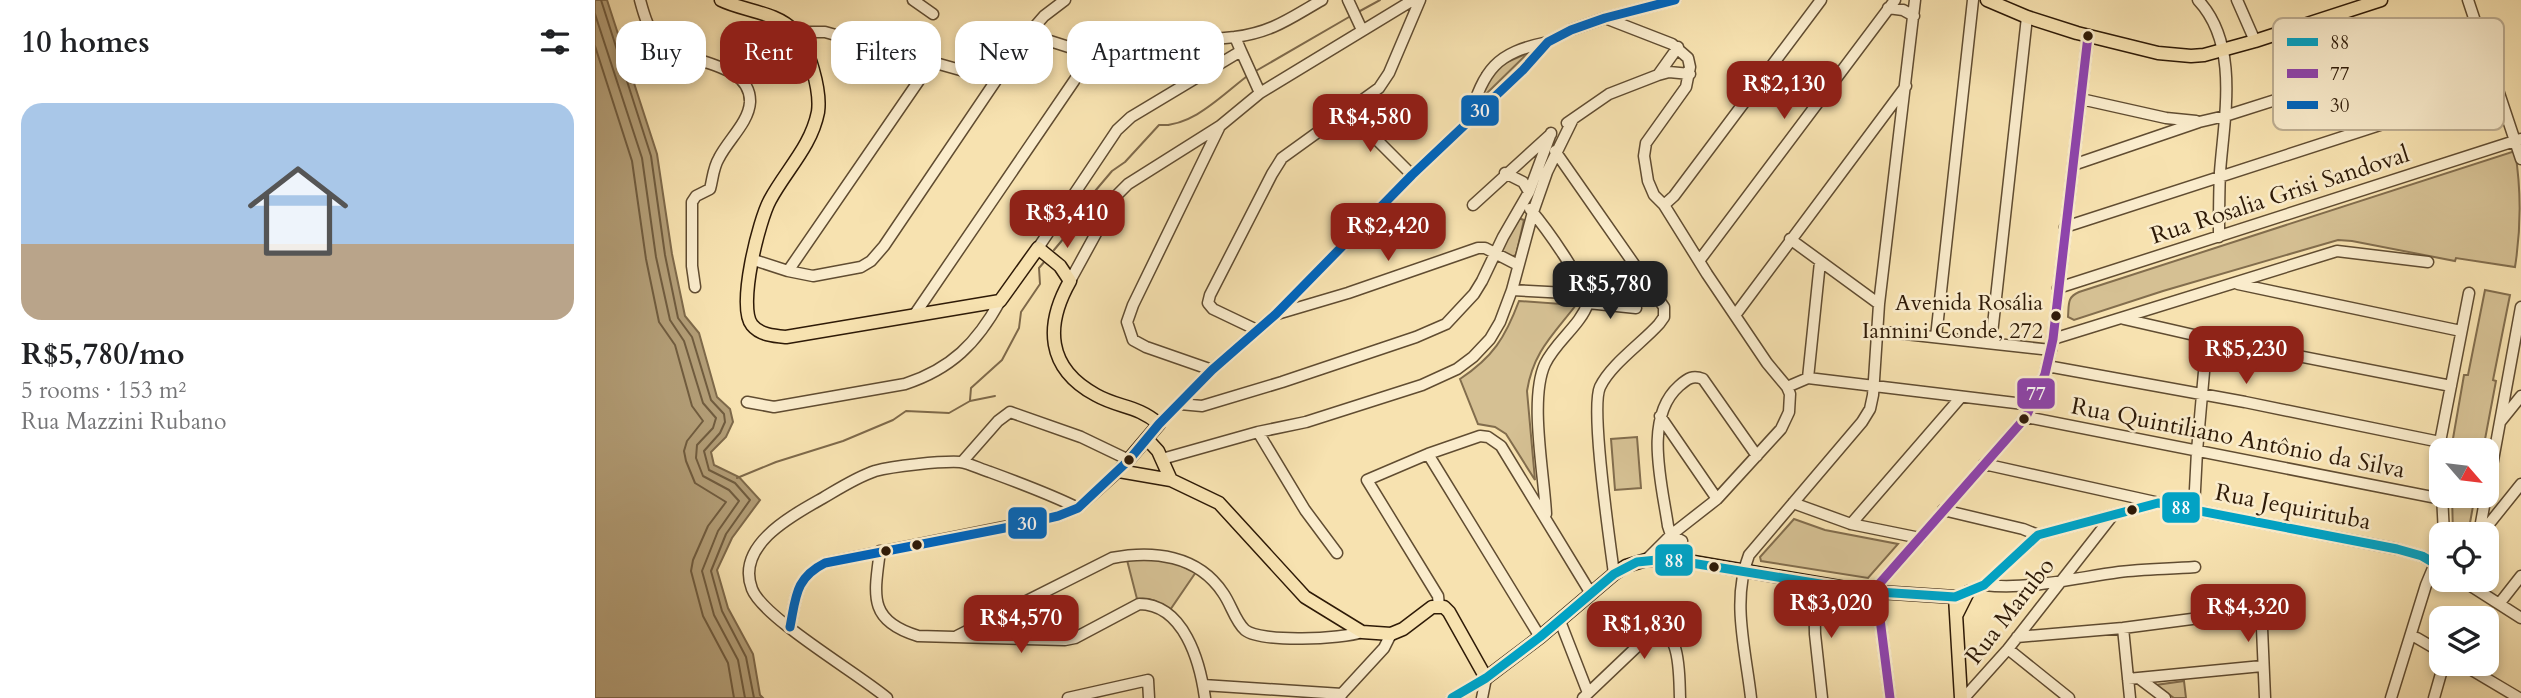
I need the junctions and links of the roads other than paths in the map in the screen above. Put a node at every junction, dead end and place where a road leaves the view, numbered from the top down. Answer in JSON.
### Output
{"nodes":[{"id":1,"x":640,"y":0,"type":"edge"},
{"id":2,"x":721,"y":0,"type":"edge"},
{"id":3,"x":913,"y":0,"type":"edge"},
{"id":4,"x":1065,"y":0,"type":"edge"},
{"id":5,"x":1322,"y":0,"type":"edge"},
{"id":6,"x":1348,"y":0,"type":"edge"},
{"id":7,"x":1413,"y":0,"type":"edge"},
{"id":8,"x":1420,"y":0,"type":"edge"},
{"id":9,"x":1675,"y":0,"type":"edge"},
{"id":10,"x":1821,"y":0,"type":"edge"},
{"id":11,"x":1915,"y":0,"type":"edge"},
{"id":12,"x":1973,"y":0,"type":"edge"},
{"id":13,"x":1987,"y":0,"type":"edge"},
{"id":14,"x":2198,"y":0,"type":"edge"},
{"id":15,"x":2238,"y":0,"type":"edge"},
{"id":16,"x":2381,"y":0,"type":"edge"},
{"id":17,"x":2468,"y":0,"type":"edge"},
{"id":18,"x":1892,"y":4,"type":"edge"},
{"id":19,"x":933,"y":15,"type":"dead end"},
{"id":20,"x":1914,"y":16,"type":"junction"},
{"id":21,"x":2027,"y":17,"type":"junction"},
{"id":22,"x":1605,"y":18,"type":"junction"},
{"id":23,"x":2326,"y":18,"type":"edge"},
{"id":24,"x":2474,"y":18,"type":"edge"},
{"id":25,"x":778,"y":21,"type":"edge"},
{"id":26,"x":1040,"y":21,"type":"edge"},
{"id":27,"x":1362,"y":30,"type":"junction"},
{"id":28,"x":2273,"y":35,"type":"edge"},
{"id":29,"x":2088,"y":36,"type":"junction"},
{"id":30,"x":1235,"y":37,"type":"junction"},
{"id":31,"x":1224,"y":38,"type":"edge"},
{"id":32,"x":2255,"y":41,"type":"junction"},
{"id":33,"x":1548,"y":42,"type":"junction"},
{"id":34,"x":1678,"y":47,"type":"junction"},
{"id":35,"x":2223,"y":50,"type":"junction"},
{"id":36,"x":1241,"y":51,"type":"junction"},
{"id":37,"x":1690,"y":74,"type":"junction"},
{"id":38,"x":1658,"y":75,"type":"junction"},
{"id":39,"x":817,"y":81,"type":"edge"},
{"id":40,"x":917,"y":84,"type":"edge"},
{"id":41,"x":993,"y":84,"type":"edge"},
{"id":42,"x":1072,"y":84,"type":"edge"},
{"id":43,"x":1906,"y":86,"type":"junction"},
{"id":44,"x":1260,"y":93,"type":"junction"},
{"id":45,"x":2081,"y":99,"type":"junction"},
{"id":46,"x":2273,"y":101,"type":"edge"},
{"id":47,"x":2504,"y":105,"type":"edge"},
{"id":48,"x":1349,"y":112,"type":"junction"},
{"id":49,"x":1884,"y":116,"type":"junction"},
{"id":50,"x":2225,"y":116,"type":"junction"},
{"id":51,"x":2167,"y":118,"type":"junction"},
{"id":52,"x":1573,"y":119,"type":"junction"},
{"id":53,"x":1468,"y":121,"type":"junction"},
{"id":54,"x":1902,"y":121,"type":"junction"},
{"id":55,"x":2199,"y":122,"type":"junction"},
{"id":56,"x":1220,"y":126,"type":"junction"},
{"id":57,"x":2363,"y":130,"type":"edge"},
{"id":58,"x":2171,"y":132,"type":"junction"},
{"id":59,"x":1551,"y":134,"type":"junction"},
{"id":60,"x":2518,"y":140,"type":"edge"},
{"id":61,"x":1555,"y":151,"type":"junction"},
{"id":62,"x":2521,"y":159,"type":"edge"},
{"id":63,"x":2073,"y":165,"type":"junction"},
{"id":64,"x":1505,"y":173,"type":"junction"},
{"id":65,"x":1412,"y":175,"type":"junction"},
{"id":66,"x":2220,"y":176,"type":"junction"},
{"id":67,"x":1527,"y":197,"type":"junction"},
{"id":68,"x":1473,"y":205,"type":"dead end"},
{"id":69,"x":1664,"y":205,"type":"junction"},
{"id":70,"x":1533,"y":212,"type":"junction"},
{"id":71,"x":2065,"y":226,"type":"junction"},
{"id":72,"x":2218,"y":237,"type":"junction"},
{"id":73,"x":1790,"y":239,"type":"junction"},
{"id":74,"x":1038,"y":248,"type":"junction"},
{"id":75,"x":1495,"y":254,"type":"junction"},
{"id":76,"x":754,"y":260,"type":"junction"},
{"id":77,"x":1699,"y":261,"type":"junction"},
{"id":78,"x":1820,"y":262,"type":"junction"},
{"id":79,"x":2428,"y":262,"type":"dead end"},
{"id":80,"x":1518,"y":265,"type":"junction"},
{"id":81,"x":788,"y":271,"type":"junction"},
{"id":82,"x":1070,"y":281,"type":"junction"},
{"id":83,"x":2237,"y":284,"type":"junction"},
{"id":84,"x":695,"y":287,"type":"dead end"},
{"id":85,"x":2058,"y":288,"type":"junction"},
{"id":86,"x":1512,"y":290,"type":"junction"},
{"id":87,"x":2469,"y":292,"type":"dead end"},
{"id":88,"x":1587,"y":298,"type":"junction"},
{"id":89,"x":1000,"y":301,"type":"junction"},
{"id":90,"x":1879,"y":304,"type":"junction"},
{"id":91,"x":2521,"y":307,"type":"edge"},
{"id":92,"x":1636,"y":308,"type":"dead end"},
{"id":93,"x":915,"y":314,"type":"junction"},
{"id":94,"x":1276,"y":314,"type":"junction"},
{"id":95,"x":1736,"y":314,"type":"junction"},
{"id":96,"x":2123,"y":318,"type":"junction"},
{"id":97,"x":1257,"y":330,"type":"junction"},
{"id":98,"x":1878,"y":331,"type":"junction"},
{"id":99,"x":2461,"y":331,"type":"junction"},
{"id":100,"x":1936,"y":337,"type":"junction"},
{"id":101,"x":2207,"y":338,"type":"junction"},
{"id":102,"x":1991,"y":343,"type":"junction"},
{"id":103,"x":2052,"y":344,"type":"junction"},
{"id":104,"x":2047,"y":366,"type":"junction"},
{"id":105,"x":1212,"y":370,"type":"junction"},
{"id":106,"x":1808,"y":378,"type":"junction"},
{"id":107,"x":2451,"y":386,"type":"junction"},
{"id":108,"x":1787,"y":387,"type":"junction"},
{"id":109,"x":1874,"y":387,"type":"junction"},
{"id":110,"x":2203,"y":395,"type":"junction"},
{"id":111,"x":2521,"y":396,"type":"edge"},
{"id":112,"x":1961,"y":397,"type":"junction"},
{"id":113,"x":747,"y":402,"type":"dead end"},
{"id":114,"x":1180,"y":404,"type":"junction"},
{"id":115,"x":2032,"y":405,"type":"junction"},
{"id":116,"x":1660,"y":416,"type":"junction"},
{"id":117,"x":2026,"y":416,"type":"junction"},
{"id":118,"x":1159,"y":424,"type":"junction"},
{"id":119,"x":2499,"y":424,"type":"junction"},
{"id":120,"x":1258,"y":432,"type":"junction"},
{"id":121,"x":2441,"y":438,"type":"edge"},
{"id":122,"x":2497,"y":438,"type":"edge"},
{"id":123,"x":1147,"y":439,"type":"junction"},
{"id":124,"x":2429,"y":440,"type":"edge"},
{"id":125,"x":2197,"y":451,"type":"junction"},
{"id":126,"x":1428,"y":454,"type":"junction"},
{"id":127,"x":1757,"y":456,"type":"junction"},
{"id":128,"x":1162,"y":459,"type":"junction"},
{"id":129,"x":1129,"y":460,"type":"junction"},
{"id":130,"x":962,"y":462,"type":"junction"},
{"id":131,"x":1984,"y":464,"type":"junction"},
{"id":132,"x":1119,"y":471,"type":"junction"},
{"id":133,"x":1171,"y":480,"type":"junction"},
{"id":134,"x":2521,"y":484,"type":"edge"},
{"id":135,"x":2127,"y":495,"type":"junction"},
{"id":136,"x":2429,"y":495,"type":"edge"},
{"id":137,"x":1717,"y":499,"type":"junction"},
{"id":138,"x":1793,"y":503,"type":"junction"},
{"id":139,"x":2158,"y":503,"type":"junction"},
{"id":140,"x":1078,"y":508,"type":"junction"},
{"id":141,"x":2194,"y":509,"type":"junction"},
{"id":142,"x":1943,"y":510,"type":"junction"},
{"id":143,"x":2130,"y":511,"type":"junction"},
{"id":144,"x":2112,"y":515,"type":"junction"},
{"id":145,"x":1546,"y":516,"type":"junction"},
{"id":146,"x":2490,"y":522,"type":"edge"},
{"id":147,"x":1851,"y":524,"type":"junction"},
{"id":148,"x":1683,"y":527,"type":"junction"},
{"id":149,"x":1671,"y":535,"type":"junction"},
{"id":150,"x":2038,"y":535,"type":"junction"},
{"id":151,"x":1920,"y":538,"type":"junction"},
{"id":152,"x":1682,"y":541,"type":"junction"},
{"id":153,"x":880,"y":551,"type":"junction"},
{"id":154,"x":1337,"y":553,"type":"dead end"},
{"id":155,"x":1646,"y":560,"type":"junction"},
{"id":156,"x":1682,"y":560,"type":"junction"},
{"id":157,"x":2429,"y":560,"type":"edge"},
{"id":158,"x":2195,"y":567,"type":"dead end"},
{"id":159,"x":1743,"y":570,"type":"junction"},
{"id":160,"x":1614,"y":574,"type":"junction"},
{"id":161,"x":2521,"y":576,"type":"edge"},
{"id":162,"x":2429,"y":579,"type":"edge"},
{"id":163,"x":1814,"y":582,"type":"junction"},
{"id":164,"x":2060,"y":582,"type":"junction"},
{"id":165,"x":1984,"y":585,"type":"junction"},
{"id":166,"x":1590,"y":592,"type":"junction"},
{"id":167,"x":1878,"y":592,"type":"junction"},
{"id":168,"x":2481,"y":592,"type":"edge"},
{"id":169,"x":1968,"y":593,"type":"junction"},
{"id":170,"x":1955,"y":597,"type":"junction"},
{"id":171,"x":2499,"y":604,"type":"junction"},
{"id":172,"x":1439,"y":606,"type":"junction"},
{"id":173,"x":1956,"y":617,"type":"junction"},
{"id":174,"x":2521,"y":618,"type":"edge"},
{"id":175,"x":1560,"y":621,"type":"junction"},
{"id":176,"x":790,"y":627,"type":"junction"},
{"id":177,"x":2123,"y":628,"type":"junction"},
{"id":178,"x":1362,"y":632,"type":"junction"},
{"id":179,"x":1391,"y":634,"type":"junction"},
{"id":180,"x":1540,"y":637,"type":"junction"},
{"id":181,"x":2017,"y":637,"type":"junction"},
{"id":182,"x":954,"y":638,"type":"junction"},
{"id":183,"x":2417,"y":638,"type":"dead end"},
{"id":184,"x":2429,"y":645,"type":"edge"},
{"id":185,"x":2008,"y":649,"type":"junction"},
{"id":186,"x":2262,"y":666,"type":"junction"},
{"id":187,"x":2440,"y":676,"type":"edge"},
{"id":188,"x":2482,"y":676,"type":"edge"},
{"id":189,"x":1486,"y":678,"type":"junction"},
{"id":190,"x":2128,"y":679,"type":"junction"},
{"id":191,"x":2140,"y":679,"type":"junction"},
{"id":192,"x":1203,"y":685,"type":"junction"},
{"id":193,"x":2056,"y":693,"type":"edge"},
{"id":194,"x":1340,"y":696,"type":"edge"},
{"id":195,"x":1586,"y":696,"type":"edge"},
{"id":196,"x":887,"y":698,"type":"edge"},
{"id":197,"x":1068,"y":698,"type":"edge"},
{"id":198,"x":1149,"y":698,"type":"edge"},
{"id":199,"x":1205,"y":698,"type":"edge"},
{"id":200,"x":1452,"y":698,"type":"edge"},
{"id":201,"x":1482,"y":698,"type":"edge"},
{"id":202,"x":1680,"y":698,"type":"edge"},
{"id":203,"x":1751,"y":698,"type":"edge"},
{"id":204,"x":1822,"y":698,"type":"edge"},
{"id":205,"x":1890,"y":698,"type":"edge"},
{"id":206,"x":1963,"y":698,"type":"edge"},
{"id":207,"x":2069,"y":698,"type":"edge"},
{"id":208,"x":2130,"y":698,"type":"edge"},
{"id":209,"x":2165,"y":698,"type":"edge"},
{"id":210,"x":2265,"y":698,"type":"edge"},
{"id":211,"x":2391,"y":698,"type":"edge"},
{"id":212,"x":2434,"y":698,"type":"edge"},
{"id":213,"x":2519,"y":698,"type":"edge"}],
"edges":[{"from":1,"to":84,"type":"street"},
{"from":2,"to":25,"type":"main road"},
{"from":3,"to":19,"type":"street"},
{"from":4,"to":26,"type":"street"},
{"from":5,"to":30,"type":"street"},
{"from":6,"to":27,"type":"street"},
{"from":7,"to":27,"type":"street"},
{"from":8,"to":48,"type":"street"},
{"from":9,"to":22,"type":"street"},
{"from":10,"to":69,"type":"street"},
{"from":11,"to":20,"type":"street"},
{"from":12,"to":100,"type":"street"},
{"from":13,"to":21,"type":"main road"},
{"from":14,"to":35,"type":"street"},
{"from":15,"to":32,"type":"street"},
{"from":16,"to":23,"type":"main road"},
{"from":17,"to":24,"type":"street"},
{"from":18,"to":20,"type":"street"},
{"from":18,"to":77,"type":"street"},
{"from":20,"to":43,"type":"street"},
{"from":21,"to":29,"type":"main road"},
{"from":21,"to":102,"type":"street"},
{"from":22,"to":33,"type":"street"},
{"from":22,"to":34,"type":"street"},
{"from":27,"to":44,"type":"street"},
{"from":28,"to":32,"type":"main road"},
{"from":29,"to":35,"type":"main road"},
{"from":29,"to":45,"type":"street"},
{"from":30,"to":31,"type":"street"},
{"from":30,"to":36,"type":"street"},
{"from":32,"to":35,"type":"main road"},
{"from":33,"to":53,"type":"street"},
{"from":33,"to":53,"type":"street"},
{"from":34,"to":37,"type":"street"},
{"from":34,"to":38,"type":"street"},
{"from":35,"to":50,"type":"street"},
{"from":36,"to":44,"type":"street"},
{"from":36,"to":74,"type":"street"},
{"from":37,"to":38,"type":"street"},
{"from":37,"to":69,"type":"street"},
{"from":38,"to":52,"type":"street"},
{"from":39,"to":76,"type":"main road"},
{"from":40,"to":81,"type":"street"},
{"from":41,"to":81,"type":"street"},
{"from":42,"to":93,"type":"street"},
{"from":43,"to":49,"type":"street"},
{"from":43,"to":54,"type":"street"},
{"from":44,"to":56,"type":"street"},
{"from":45,"to":51,"type":"street"},
{"from":45,"to":63,"type":"street"},
{"from":46,"to":50,"type":"street"},
{"from":47,"to":60,"type":"street"},
{"from":48,"to":65,"type":"street"},
{"from":48,"to":97,"type":"street"},
{"from":49,"to":54,"type":"street"},
{"from":49,"to":73,"type":"street"},
{"from":50,"to":55,"type":"street"},
{"from":50,"to":66,"type":"street"},
{"from":51,"to":55,"type":"street"},
{"from":51,"to":58,"type":"street"},
{"from":52,"to":59,"type":"street"},
{"from":52,"to":61,"type":"street"},
{"from":53,"to":65,"type":"street"},
{"from":54,"to":90,"type":"street"},
{"from":55,"to":58,"type":"street"},
{"from":56,"to":82,"type":"street"},
{"from":56,"to":105,"type":"street"},
{"from":57,"to":66,"type":"street"},
{"from":58,"to":63,"type":"street"},
{"from":59,"to":64,"type":"street"},
{"from":59,"to":67,"type":"street"},
{"from":60,"to":62,"type":"street"},
{"from":60,"to":72,"type":"street","name":"Rua Rosalia Grisi Sandoval"},
{"from":61,"to":70,"type":"street"},
{"from":61,"to":160,"type":"street"},
{"from":63,"to":71,"type":"street"},
{"from":64,"to":67,"type":"street"},
{"from":64,"to":68,"type":"street"},
{"from":65,"to":94,"type":"street"},
{"from":66,"to":71,"type":"street"},
{"from":66,"to":72,"type":"street"},
{"from":67,"to":70,"type":"street"},
{"from":67,"to":75,"type":"street"},
{"from":69,"to":77,"type":"street"},
{"from":70,"to":80,"type":"street"},
{"from":70,"to":88,"type":"street"},
{"from":71,"to":85,"type":"street"},
{"from":72,"to":85,"type":"street","name":"Rua Rosalia Grisi Sandoval"},
{"from":73,"to":78,"type":"street"},
{"from":73,"to":95,"type":"street"},
{"from":74,"to":82,"type":"main road"},
{"from":74,"to":89,"type":"main road"},
{"from":75,"to":80,"type":"street"},
{"from":75,"to":94,"type":"street"},
{"from":75,"to":114,"type":"street"},
{"from":76,"to":81,"type":"street"},
{"from":76,"to":93,"type":"main road"},
{"from":77,"to":95,"type":"street"},
{"from":78,"to":90,"type":"street"},
{"from":78,"to":106,"type":"street"},
{"from":79,"to":83,"type":"street"},
{"from":80,"to":86,"type":"street"},
{"from":82,"to":118,"type":"main road"},
{"from":83,"to":96,"type":"street"},
{"from":83,"to":99,"type":"street"},
{"from":85,"to":103,"type":"street"},
{"from":86,"to":88,"type":"street"},
{"from":86,"to":120,"type":"street"},
{"from":87,"to":99,"type":"street"},
{"from":88,"to":92,"type":"street"},
{"from":88,"to":145,"type":"street"},
{"from":89,"to":93,"type":"main road"},
{"from":89,"to":113,"type":"street"},
{"from":90,"to":98,"type":"street"},
{"from":91,"to":119,"type":"street"},
{"from":94,"to":97,"type":"street"},
{"from":95,"to":108,"type":"street"},
{"from":96,"to":101,"type":"street"},
{"from":96,"to":103,"type":"street"},
{"from":97,"to":105,"type":"street"},
{"from":98,"to":100,"type":"street"},
{"from":98,"to":109,"type":"street"},
{"from":99,"to":107,"type":"street"},
{"from":100,"to":102,"type":"street"},
{"from":101,"to":107,"type":"street"},
{"from":101,"to":110,"type":"street"},
{"from":102,"to":103,"type":"street"},
{"from":103,"to":104,"type":"street"},
{"from":104,"to":110,"type":"street"},
{"from":104,"to":115,"type":"street"},
{"from":105,"to":114,"type":"street"},
{"from":106,"to":108,"type":"street"},
{"from":106,"to":109,"type":"street"},
{"from":107,"to":121,"type":"street"},
{"from":108,"to":127,"type":"street"},
{"from":109,"to":112,"type":"street"},
{"from":109,"to":138,"type":"street"},
{"from":110,"to":124,"type":"street"},
{"from":110,"to":125,"type":"street"},
{"from":111,"to":119,"type":"street"},
{"from":112,"to":115,"type":"street"},
{"from":112,"to":147,"type":"street"},
{"from":114,"to":118,"type":"street"},
{"from":115,"to":117,"type":"street"},
{"from":116,"to":127,"type":"street"},
{"from":116,"to":137,"type":"street"},
{"from":116,"to":149,"type":"street"},
{"from":117,"to":125,"type":"street","name":"Rua Quintiliano Antônio da Silva"},
{"from":117,"to":131,"type":"street"},
{"from":118,"to":123,"type":"main road"},
{"from":119,"to":122,"type":"street"},
{"from":120,"to":128,"type":"street"},
{"from":120,"to":154,"type":"street"},
{"from":123,"to":128,"type":"main road"},
{"from":123,"to":129,"type":"main road"},
{"from":125,"to":136,"type":"street","name":"Rua Quintiliano Antônio da Silva"},
{"from":125,"to":141,"type":"street"},
{"from":126,"to":145,"type":"street"},
{"from":126,"to":172,"type":"street"},
{"from":126,"to":180,"type":"street"},
{"from":127,"to":137,"type":"street"},
{"from":128,"to":133,"type":"main road"},
{"from":129,"to":130,"type":"street"},
{"from":129,"to":132,"type":"main road"},
{"from":130,"to":140,"type":"street"},
{"from":130,"to":176,"type":"street"},
{"from":131,"to":135,"type":"street"},
{"from":131,"to":142,"type":"street"},
{"from":132,"to":133,"type":"main road"},
{"from":132,"to":140,"type":"street"},
{"from":133,"to":178,"type":"main road"},
{"from":134,"to":146,"type":"street"},
{"from":135,"to":139,"type":"street"},
{"from":135,"to":143,"type":"street"},
{"from":137,"to":148,"type":"street"},
{"from":138,"to":147,"type":"street"},
{"from":138,"to":159,"type":"street"},
{"from":139,"to":141,"type":"street","name":"Rua Jequirituba"},
{"from":139,"to":143,"type":"street","name":"Rua Jequirituba"},
{"from":140,"to":153,"type":"street"},
{"from":141,"to":157,"type":"street","name":"Rua Jequirituba"},
{"from":142,"to":150,"type":"street"},
{"from":142,"to":151,"type":"street"},
{"from":143,"to":144,"type":"street","name":"Rua Jequirituba"},
{"from":144,"to":150,"type":"street","name":"Rua Jequirituba"},
{"from":144,"to":164,"type":"street","name":"Rua Marubo"},
{"from":145,"to":166,"type":"street"},
{"from":147,"to":151,"type":"street"},
{"from":148,"to":149,"type":"street"},
{"from":148,"to":152,"type":"street"},
{"from":149,"to":152,"type":"street"},
{"from":149,"to":155,"type":"street"},
{"from":150,"to":165,"type":"street","name":"Rua Jequirituba"},
{"from":151,"to":167,"type":"street"},
{"from":152,"to":156,"type":"street"},
{"from":153,"to":176,"type":"street"},
{"from":153,"to":182,"type":"street"},
{"from":155,"to":156,"type":"main road","name":"Rua Jequirituba"},
{"from":155,"to":160,"type":"main road","name":"Rua Jequirituba"},
{"from":156,"to":159,"type":"main road","name":"Rua Jequirituba"},
{"from":158,"to":164,"type":"street"},
{"from":159,"to":163,"type":"main road","name":"Rua Jequirituba"},
{"from":159,"to":203,"type":"street"},
{"from":160,"to":166,"type":"main road","name":"Rua Jequirituba"},
{"from":161,"to":171,"type":"street"},
{"from":162,"to":211,"type":"street"},
{"from":163,"to":167,"type":"main road","name":"Rua Jequirituba"},
{"from":163,"to":204,"type":"street"},
{"from":164,"to":165,"type":"street"},
{"from":164,"to":181,"type":"street","name":"Rua Marubo"},
{"from":165,"to":169,"type":"street","name":"Rua Jequirituba"},
{"from":166,"to":175,"type":"main road","name":"Rua Jequirituba"},
{"from":167,"to":170,"type":"main road","name":"Rua Jequirituba"},
{"from":167,"to":205,"type":"street"},
{"from":168,"to":171,"type":"street"},
{"from":169,"to":170,"type":"street","name":"Rua Jequirituba"},
{"from":169,"to":173,"type":"main road"},
{"from":170,"to":173,"type":"main road"},
{"from":171,"to":174,"type":"street"},
{"from":172,"to":179,"type":"main road"},
{"from":172,"to":189,"type":"main road"},
{"from":173,"to":206,"type":"main road"},
{"from":175,"to":180,"type":"main road","name":"Rua Jequirituba"},
{"from":175,"to":195,"type":"street"},
{"from":176,"to":196,"type":"street"},
{"from":177,"to":181,"type":"street"},
{"from":177,"to":186,"type":"street"},
{"from":177,"to":190,"type":"street"},
{"from":178,"to":179,"type":"main road"},
{"from":178,"to":182,"type":"street"},
{"from":179,"to":194,"type":"street"},
{"from":180,"to":189,"type":"main road","name":"Rua Jequirituba"},
{"from":181,"to":185,"type":"street","name":"Rua Marubo"},
{"from":182,"to":192,"type":"street"},
{"from":183,"to":184,"type":"street"},
{"from":185,"to":193,"type":"street"},
{"from":185,"to":206,"type":"street","name":"Rua Marubo"},
{"from":186,"to":191,"type":"street"},
{"from":186,"to":210,"type":"street"},
{"from":187,"to":212,"type":"street"},
{"from":188,"to":213,"type":"street"},
{"from":189,"to":200,"type":"street","name":"Rua Jequirituba"},
{"from":189,"to":201,"type":"street"},
{"from":190,"to":191,"type":"street"},
{"from":190,"to":208,"type":"street"},
{"from":191,"to":209,"type":"street"},
{"from":192,"to":194,"type":"street"},
{"from":192,"to":199,"type":"street"},
{"from":193,"to":207,"type":"street"},
{"from":195,"to":202,"type":"street"},
{"from":197,"to":198,"type":"street"}]}
